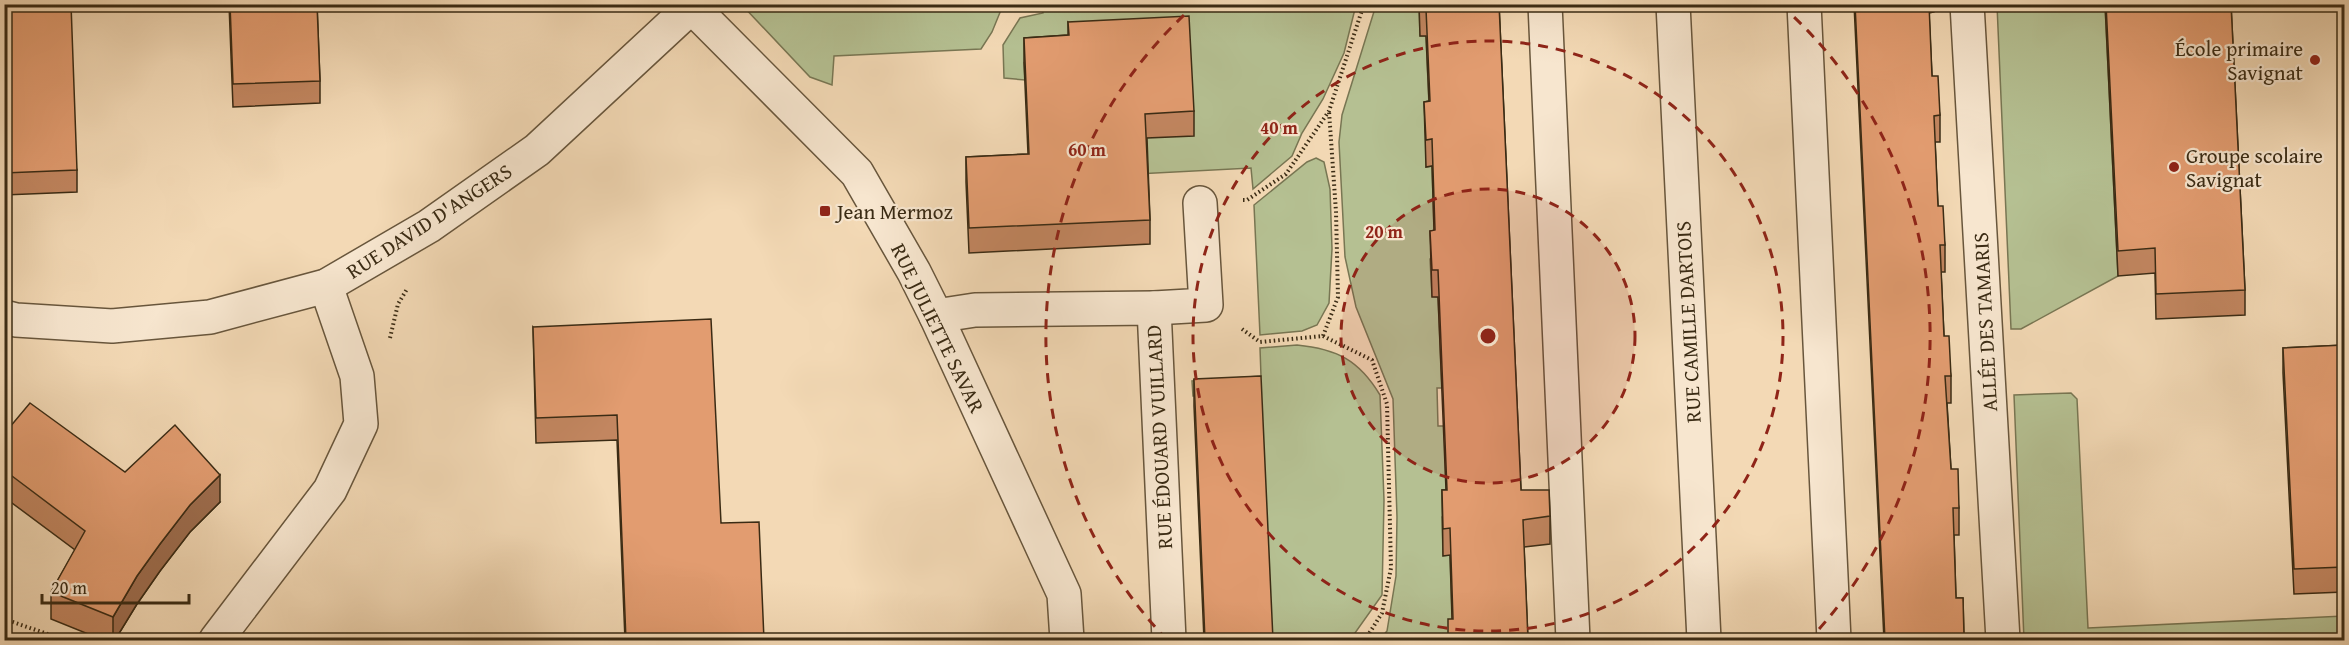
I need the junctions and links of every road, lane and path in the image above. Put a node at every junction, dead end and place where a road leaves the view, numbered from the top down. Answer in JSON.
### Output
{"nodes":[{"id":1,"x":1364,"y":4,"type":"edge"},
{"id":2,"x":1545,"y":4,"type":"edge"},
{"id":3,"x":1673,"y":4,"type":"edge"},
{"id":4,"x":1804,"y":4,"type":"edge"},
{"id":5,"x":1967,"y":4,"type":"edge"},
{"id":6,"x":690,"y":5,"type":"edge"},
{"id":7,"x":1329,"y":111,"type":"junction"},
{"id":8,"x":1200,"y":202,"type":"joint"},
{"id":9,"x":326,"y":286,"type":"junction"},
{"id":10,"x":1154,"y":308,"type":"junction"},
{"id":11,"x":936,"y":316,"type":"junction"},
{"id":12,"x":8,"y":325,"type":"edge"},
{"id":13,"x":1323,"y":336,"type":"junction"},
{"id":14,"x":1260,"y":342,"type":"dead end"},
{"id":15,"x":4,"y":619,"type":"edge"},
{"id":16,"x":64,"y":640,"type":"edge"},
{"id":17,"x":216,"y":640,"type":"edge"},
{"id":18,"x":1068,"y":640,"type":"edge"},
{"id":19,"x":1169,"y":640,"type":"edge"},
{"id":20,"x":1365,"y":640,"type":"edge"},
{"id":21,"x":1573,"y":640,"type":"edge"},
{"id":22,"x":1704,"y":640,"type":"edge"},
{"id":23,"x":1834,"y":640,"type":"edge"},
{"id":24,"x":2003,"y":640,"type":"edge"}],
"edges":[{"from":1,"to":7,"type":"path"},
{"from":2,"to":21,"type":"street"},
{"from":3,"to":22,"type":"street","name":"RUE CAMILLE DARTOIS"},
{"from":4,"to":23,"type":"street"},
{"from":5,"to":24,"type":"street","name":"ALLÉE DES TAMARIS"},
{"from":6,"to":9,"type":"street","name":"RUE DAVID D'ANGERS"},
{"from":6,"to":11,"type":"street","name":"RUE JULIETTE SAVAR"},
{"from":7,"to":8,"type":"path"},
{"from":7,"to":13,"type":"path"},
{"from":8,"to":10,"type":"street"},
{"from":9,"to":12,"type":"street","name":"RUE DAVID D'ANGERS"},
{"from":9,"to":17,"type":"street"},
{"from":10,"to":11,"type":"street","name":"RUE ÉDOUARD VUILLARD"},
{"from":10,"to":19,"type":"street","name":"RUE ÉDOUARD VUILLARD"},
{"from":11,"to":18,"type":"street","name":"RUE JULIETTE SAVAR"},
{"from":13,"to":14,"type":"path"},
{"from":13,"to":20,"type":"path"},
{"from":15,"to":16,"type":"path"}]}
